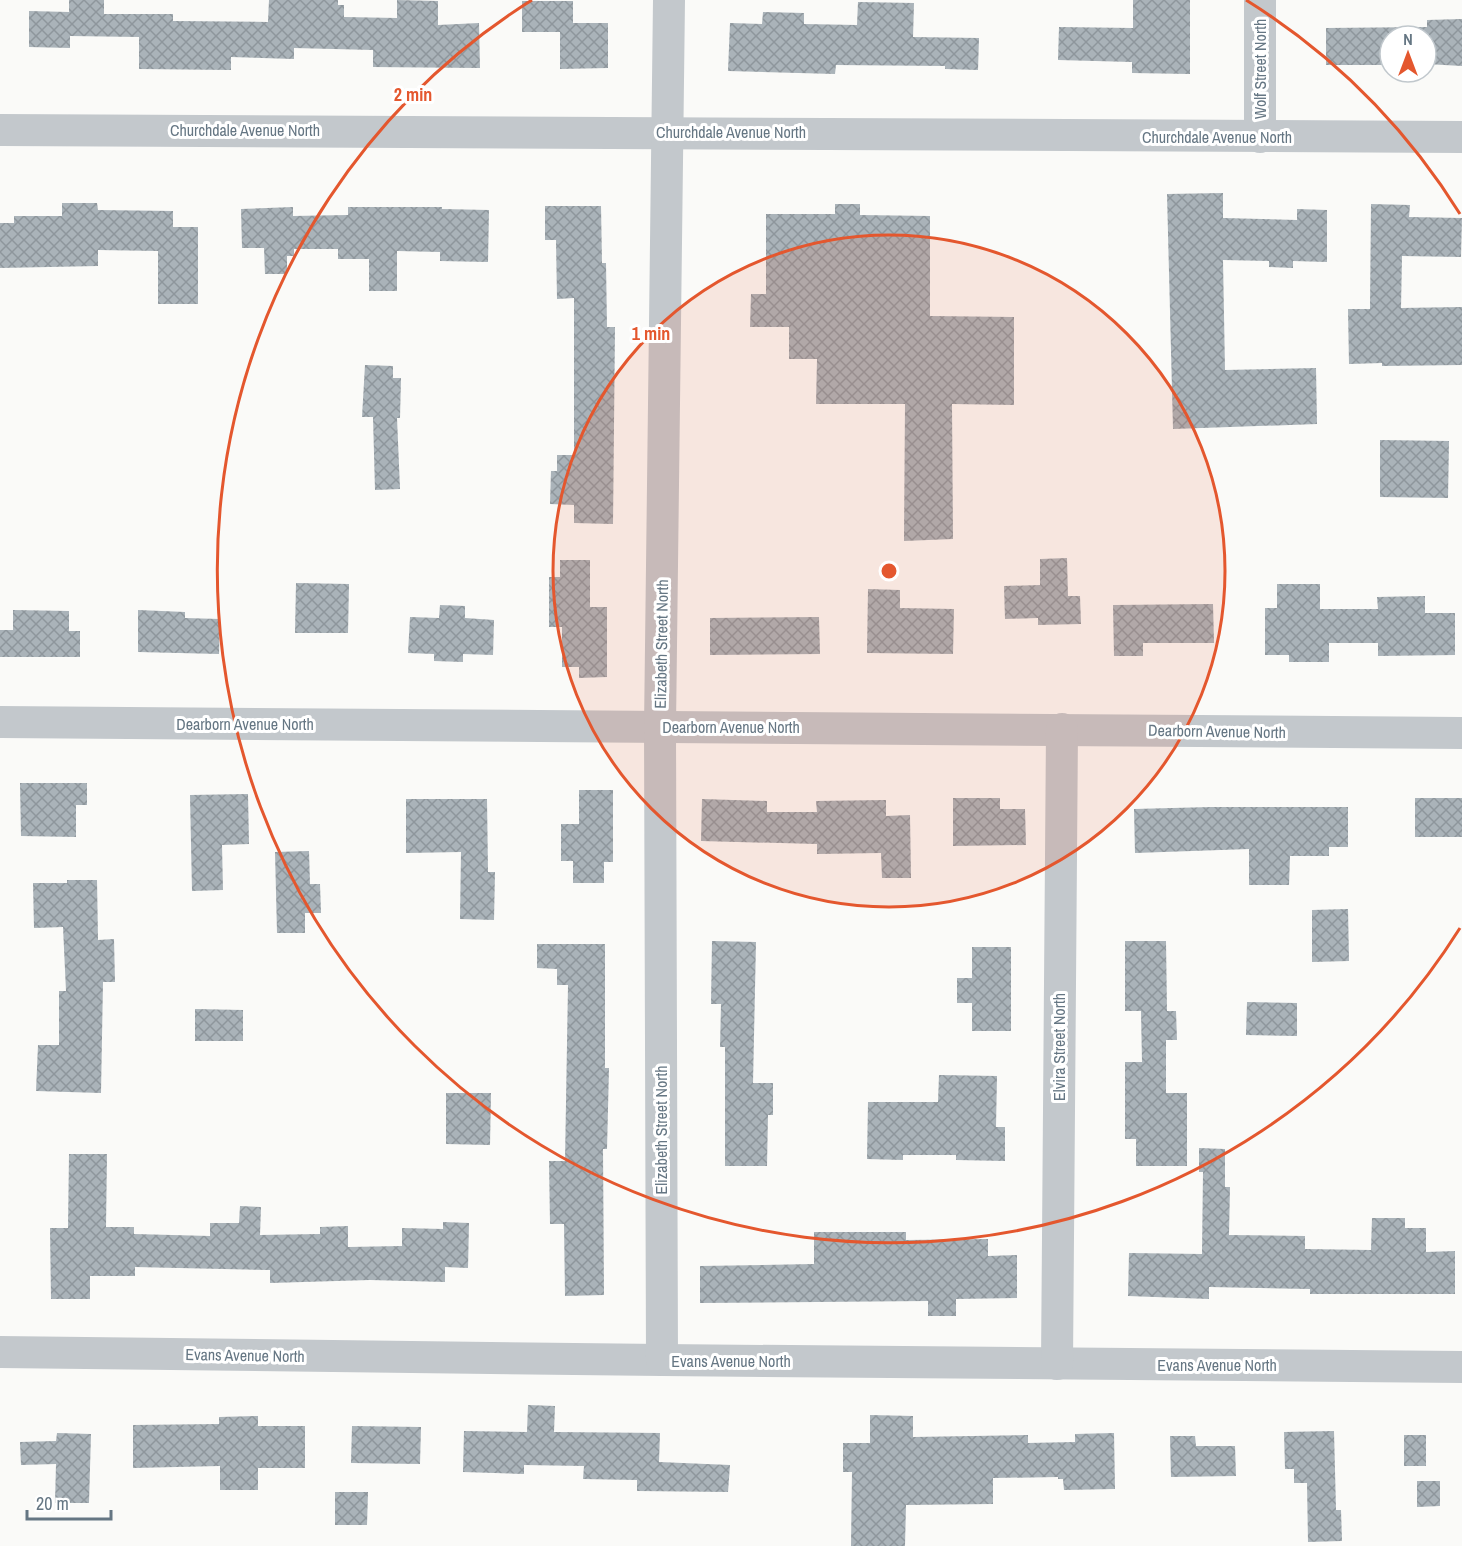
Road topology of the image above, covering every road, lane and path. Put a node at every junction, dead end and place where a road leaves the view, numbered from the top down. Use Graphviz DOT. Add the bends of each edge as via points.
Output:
graph roads {
  1 [pos="669,0"];
  2 [pos="1260,0"];
  3 [pos="0,129"];
  4 [pos="669,132"];
  5 [pos="1260,137"];
  6 [pos="1462,137"];
  7 [pos="0,722"];
  8 [pos="660,727"];
  9 [pos="1062,729"];
  10 [pos="1462,733"];
  11 [pos="0,1352"];
  12 [pos="662,1360"];
  13 [pos="1057,1364"];
  14 [pos="1462,1367"];
  1 -- 4 [label="street, Elizabeth Street North"];
  2 -- 5 [label="street, Wolf Street North"];
  3 -- 4 [label="street, Churchdale Avenue North"];
  4 -- 5 [label="street, Churchdale Avenue North"];
  4 -- 8 [label="street, Elizabeth Street North"];
  5 -- 6 [label="street, Churchdale Avenue North"];
  7 -- 8 [label="street, Dearborn Avenue North"];
  8 -- 9 [label="street, Dearborn Avenue North"];
  8 -- 12 [label="street, Elizabeth Street North"];
  9 -- 10 [label="street, Dearborn Avenue North"];
  9 -- 13 [label="street, Elvira Street North"];
  11 -- 12 [label="street, Evans Avenue North"];
  12 -- 13 [label="street, Evans Avenue North"];
  13 -- 14 [label="street, Evans Avenue North"];
}
